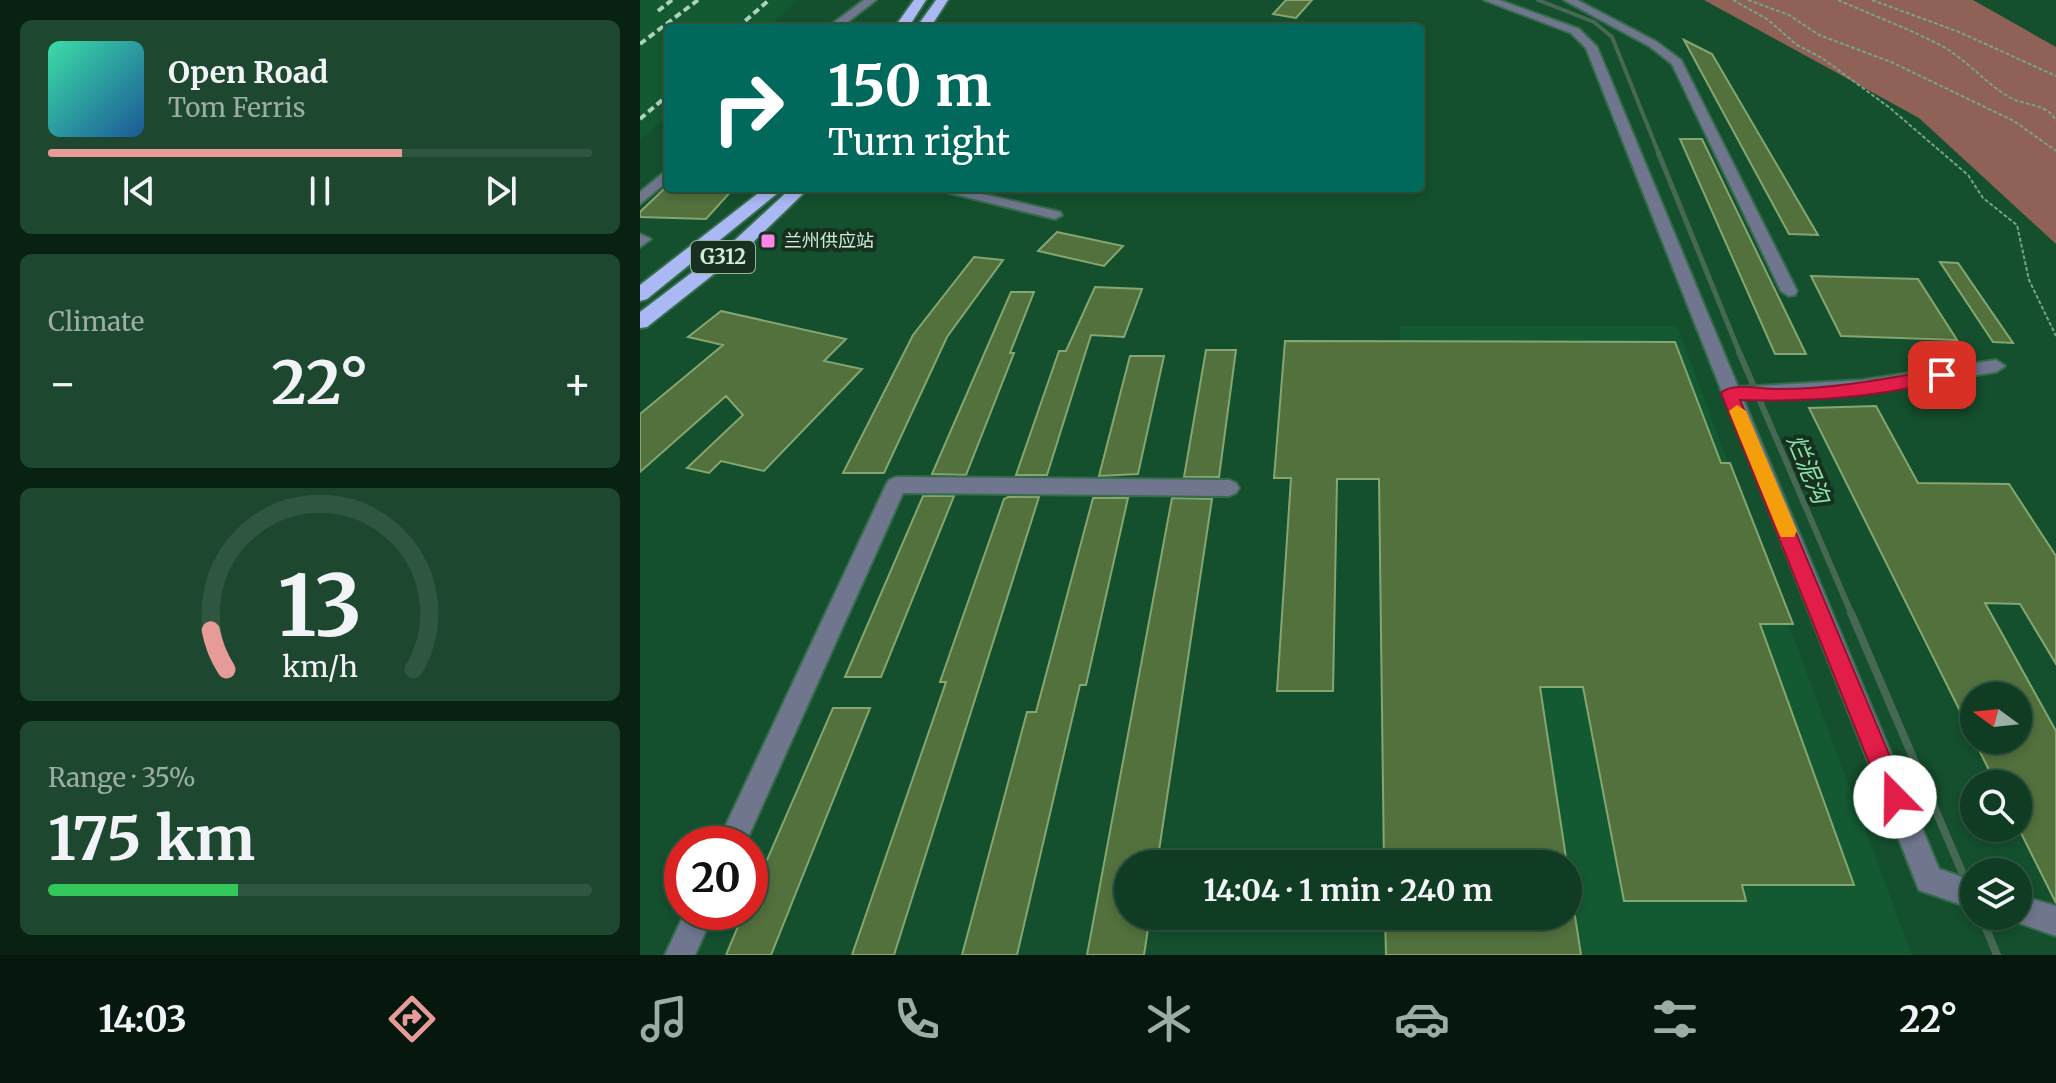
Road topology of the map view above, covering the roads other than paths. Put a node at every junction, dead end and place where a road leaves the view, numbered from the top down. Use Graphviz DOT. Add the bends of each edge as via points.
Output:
graph roads {
  1 [pos="871,0"];
  2 [pos="920,0"];
  3 [pos="942,0"];
  4 [pos="1489,0"];
  5 [pos="1569,0"];
  6 [pos="839,24"];
  7 [pos="904,24"];
  8 [pos="926,24"];
  9 [pos="664,177"];
  10 [pos="771,192"];
  11 [pos="797,192"];
  12 [pos="954,192"];
  13 [pos="640,200"];
  14 [pos="1055,215"];
  15 [pos="1789,291"];
  16 [pos="640,295"];
  17 [pos="640,322"];
  18 [pos="1996,366"];
  19 [pos="1729,393"];
  20 [pos="1229,488"];
  21 [pos="739,826"];
  22 [pos="1960,890"];
  23 [pos="2032,913"];
  24 [pos="2056,921"];
  25 [pos="692,930"];
  26 [pos="680,955"];
  1 -- 6 [label="street"];
  2 -- 7 [label="highway"];
  3 -- 8 [label="highway"];
  4 -- 19 [label="street" via="1575,31 1591,47"];
  5 -- 15 [label="street" via="1677,62"];
  9 -- 13 [label="street"];
  10 -- 16 [label="highway, G312"];
  11 -- 17 [label="highway, G312" via="742,243"];
  12 -- 14 [label="street"];
  18 -- 19 [label="street" via="1862,388"];
  19 -- 22 [label="street" via="1929,880"];
  20 -- 21 [label="street" via="896,485"];
  23 -- 24 [label="street"];
  25 -- 26 [label="street"];
}
